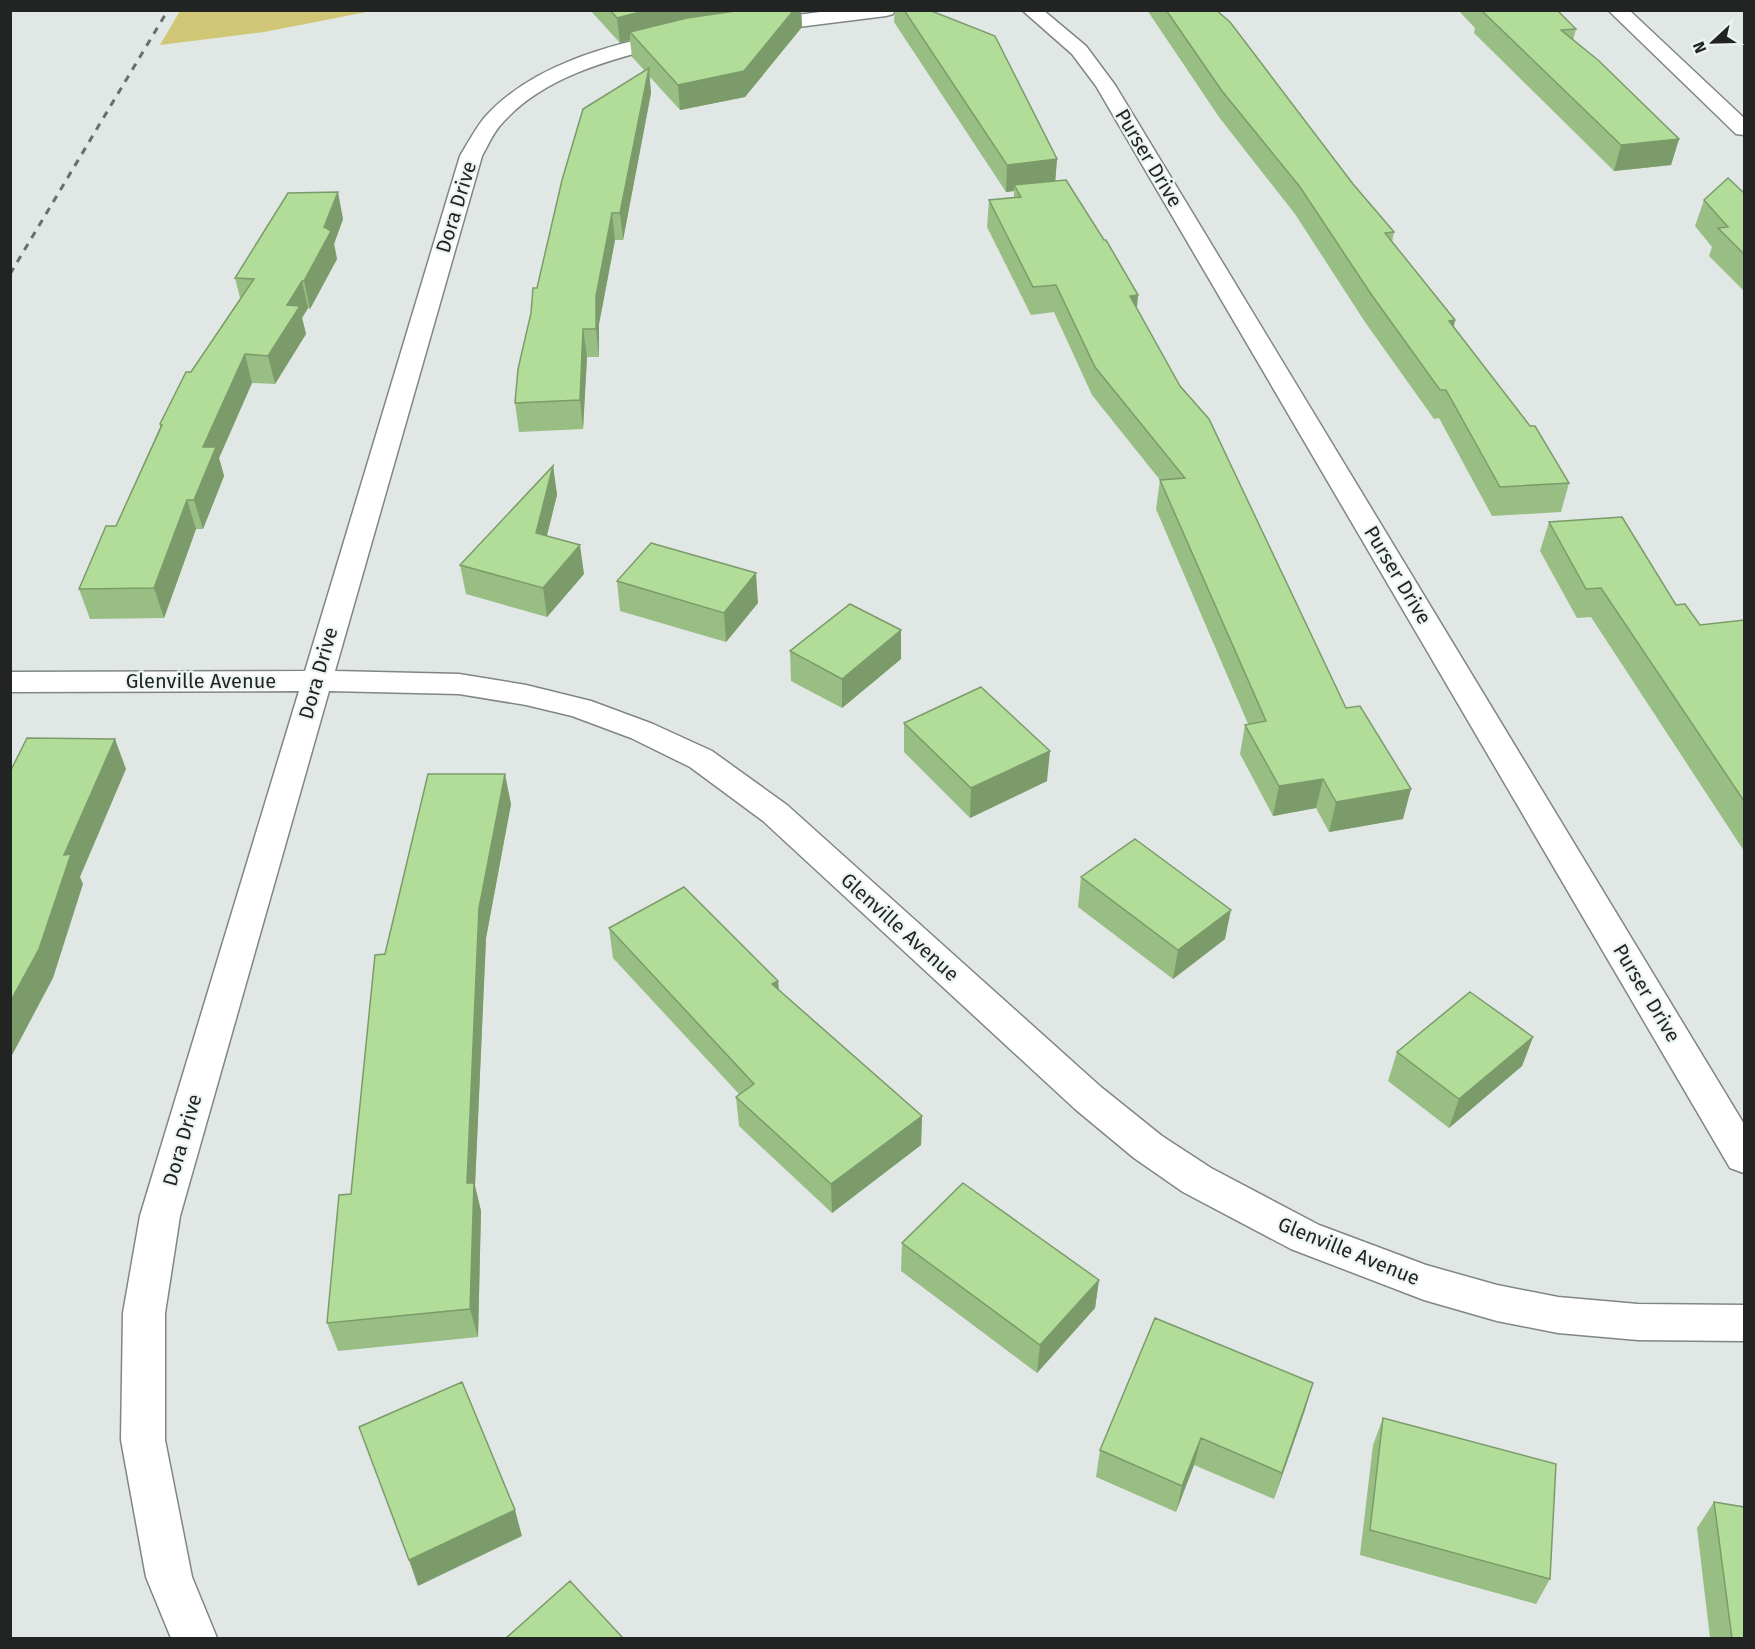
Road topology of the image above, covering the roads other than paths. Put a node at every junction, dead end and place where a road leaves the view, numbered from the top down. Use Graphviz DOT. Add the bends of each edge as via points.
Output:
graph roads {
  1 [pos="886,10"];
  2 [pos="1031,10"];
  3 [pos="1617,10"];
  4 [pos="1744,129"];
  5 [pos="315,681"];
  6 [pos="10,682"];
  7 [pos="1744,1157"];
  8 [pos="1744,1323"];
  9 [pos="194,1638"];
  1 -- 5 [label="street, Dora Drive" via="651,42 557,76 518,98 490,123 471,156"];
  2 -- 7 [label="street, Purser Drive" via="1080,50 1105,84"];
  3 -- 4 [label="street"];
  5 -- 6 [label="street, Glenville Avenue"];
  5 -- 8 [label="street, Glenville Avenue" via="459,684 525,694 580,708 701,759 775,813 1088,1098 1148,1147 1197,1180 1305,1237 1424,1282 1558,1315 1638,1322"];
  5 -- 9 [label="street, Dora Drive" via="160,1216 144,1313 143,1440 169,1576"];
}
